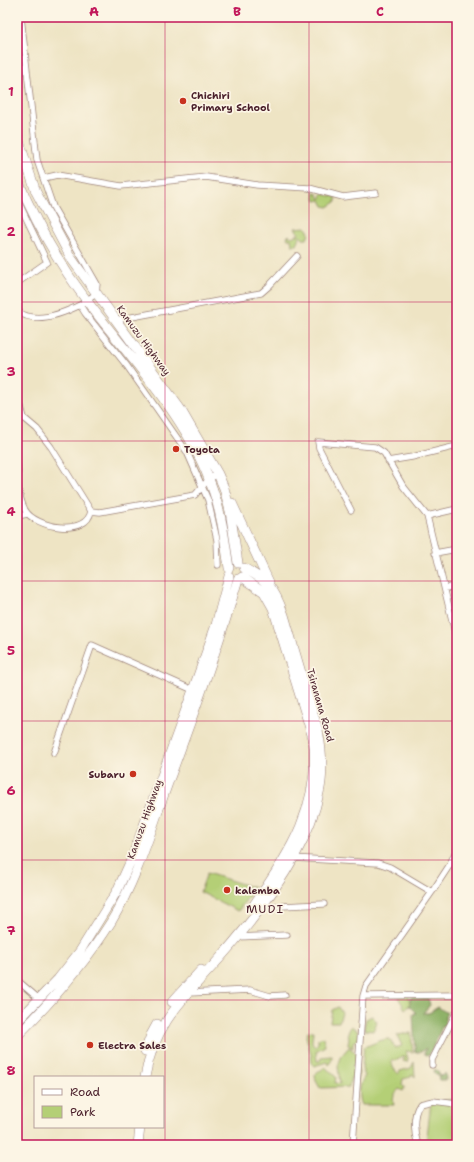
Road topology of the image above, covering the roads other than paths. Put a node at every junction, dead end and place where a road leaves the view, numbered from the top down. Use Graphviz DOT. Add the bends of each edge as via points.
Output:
graph roads {
  1 [pos="21,17"];
  2 [pos="17,135"];
  3 [pos="17,178"];
  4 [pos="44,178"];
  5 [pos="376,193"];
  6 [pos="17,200"];
  7 [pos="297,256"];
  8 [pos="17,283"];
  9 [pos="96,294"];
  10 [pos="84,303"];
  11 [pos="17,311"];
  12 [pos="116,320"];
  13 [pos="17,392"];
  14 [pos="24,418"];
  15 [pos="17,421"];
  16 [pos="457,446"];
  17 [pos="388,461"];
  18 [pos="17,466"];
  19 [pos="218,474"];
  20 [pos="209,479"];
  21 [pos="201,486"];
  22 [pos="224,488"];
  23 [pos="457,509"];
  24 [pos="351,510"];
  25 [pos="91,511"];
  26 [pos="28,514"];
  27 [pos="17,516"];
  28 [pos="427,516"];
  29 [pos="457,549"];
  30 [pos="435,553"];
  31 [pos="218,565"];
  32 [pos="237,572"];
  33 [pos="269,584"];
  34 [pos="457,586"];
  35 [pos="445,588"];
  36 [pos="457,641"];
  37 [pos="193,690"];
  38 [pos="54,753"];
  39 [pos="457,849"];
  40 [pos="290,857"];
  41 [pos="449,866"];
  42 [pos="457,868"];
  43 [pos="432,892"];
  44 [pos="324,904"];
  45 [pos="260,907"];
  46 [pos="287,935"];
  47 [pos="238,937"];
  48 [pos="17,980"];
  49 [pos="189,992"];
  50 [pos="457,994"];
  51 [pos="285,995"];
  52 [pos="363,996"];
  53 [pos="39,999"];
  54 [pos="457,1011"];
  55 [pos="17,1022"];
  56 [pos="17,1036"];
  57 [pos="432,1065"];
  58 [pos="139,1076"];
  59 [pos="145,1076"];
  60 [pos="457,1104"];
  61 [pos="134,1128"];
  62 [pos="140,1128"];
  63 [pos="132,1145"];
  64 [pos="138,1145"];
  65 [pos="353,1145"];
  66 [pos="418,1145"];
  1 -- 4 [label="street" via="37,160"];
  2 -- 9 [label="highway, Kamuzu Highway" via="28,171 47,214 71,258"];
  3 -- 10 [label="highway, Kamuzu Highway" via="50,245"];
  4 -- 5 [label="street" via="58,175 125,186 206,177 258,185 309,188 343,197"];
  4 -- 9 [label="street" via="53,207 97,284"];
  6 -- 8 [label="street" via="47,262"];
  7 -- 12 [label="street" via="261,293"];
  9 -- 10 [label="street"];
  9 -- 12 [label="highway, Kamuzu Highway"];
  10 -- 11 [label="street" via="63,313 35,317 24,316"];
  10 -- 20 [label="highway, Kamuzu Highway" via="174,415"];
  10 -- 21 [label="street" via="85,313 127,366 187,452"];
  12 -- 19 [label="highway, Kamuzu Highway" via="181,410"];
  13 -- 14 [label="street"];
  14 -- 15 [label="street"];
  14 -- 25 [label="street" via="37,429 51,448"];
  16 -- 17 [label="street"];
  17 -- 24 [label="street" via="382,451 375,447 318,442"];
  17 -- 28 [label="street" via="403,486"];
  18 -- 26 [label="street" via="18,486 24,509"];
  19 -- 20 [label="street"];
  19 -- 22 [label="highway, Kamuzu Highway"];
  20 -- 21 [label="street"];
  20 -- 32 [label="highway, Kamuzu Highway"];
  21 -- 25 [label="street" via="195,495 100,512"];
  21 -- 31 [label="street" via="208,500 214,527"];
  22 -- 32 [label="highway, Kamuzu Highway"];
  22 -- 33 [label="highway"];
  23 -- 28 [label="street"];
  25 -- 26 [label="street" via="85,522 80,525 60,527 43,524"];
  26 -- 27 [label="street"];
  28 -- 30 [label="street"];
  29 -- 30 [label="street"];
  30 -- 35 [label="street"];
  32 -- 33 [label="highway, Tsiranana Road"];
  32 -- 37 [label="highway, Kamuzu Highway"];
  32 -- 40 [label="highway, Tsiranana Road" via="264,592 273,608 313,738 316,756 312,796"];
  32 -- 56 [label="highway, Kamuzu Highway" via="200,694 126,895 88,957 65,986"];
  33 -- 40 [label="highway, Tsiranana Road" via="284,615 322,748 320,793 308,829"];
  34 -- 35 [label="street"];
  35 -- 36 [label="street"];
  37 -- 38 [label="street" via="92,645"];
  37 -- 53 [label="highway, Kamuzu Highway" via="132,858 117,891 80,952"];
  39 -- 41 [label="street"];
  40 -- 43 [label="street" via="378,863 390,867"];
  40 -- 45 [label="highway, Tsiranana Road"];
  40 -- 58 [label="highway, Tsiranana Road" via="232,936 165,1012 151,1035"];
  41 -- 42 [label="street"];
  41 -- 43 [label="street"];
  43 -- 52 [label="street" via="371,977"];
  44 -- 45 [label="street"];
  45 -- 47 [label="highway, Tsiranana Road"];
  46 -- 47 [label="street"];
  47 -- 49 [label="highway, Tsiranana Road"];
  48 -- 53 [label="street"];
  49 -- 51 [label="street" via="250,990 270,996"];
  49 -- 59 [label="highway, Tsiranana Road" via="171,1012 159,1031"];
  50 -- 52 [label="street"];
  52 -- 65 [label="street"];
  53 -- 55 [label="highway, Kamuzu Highway"];
  54 -- 57 [label="street" via="432,1060"];
  60 -- 66 [label="street" via="433,1101 420,1104 414,1125"];
  61 -- 63 [label="highway"];
  62 -- 64 [label="highway"];
}
